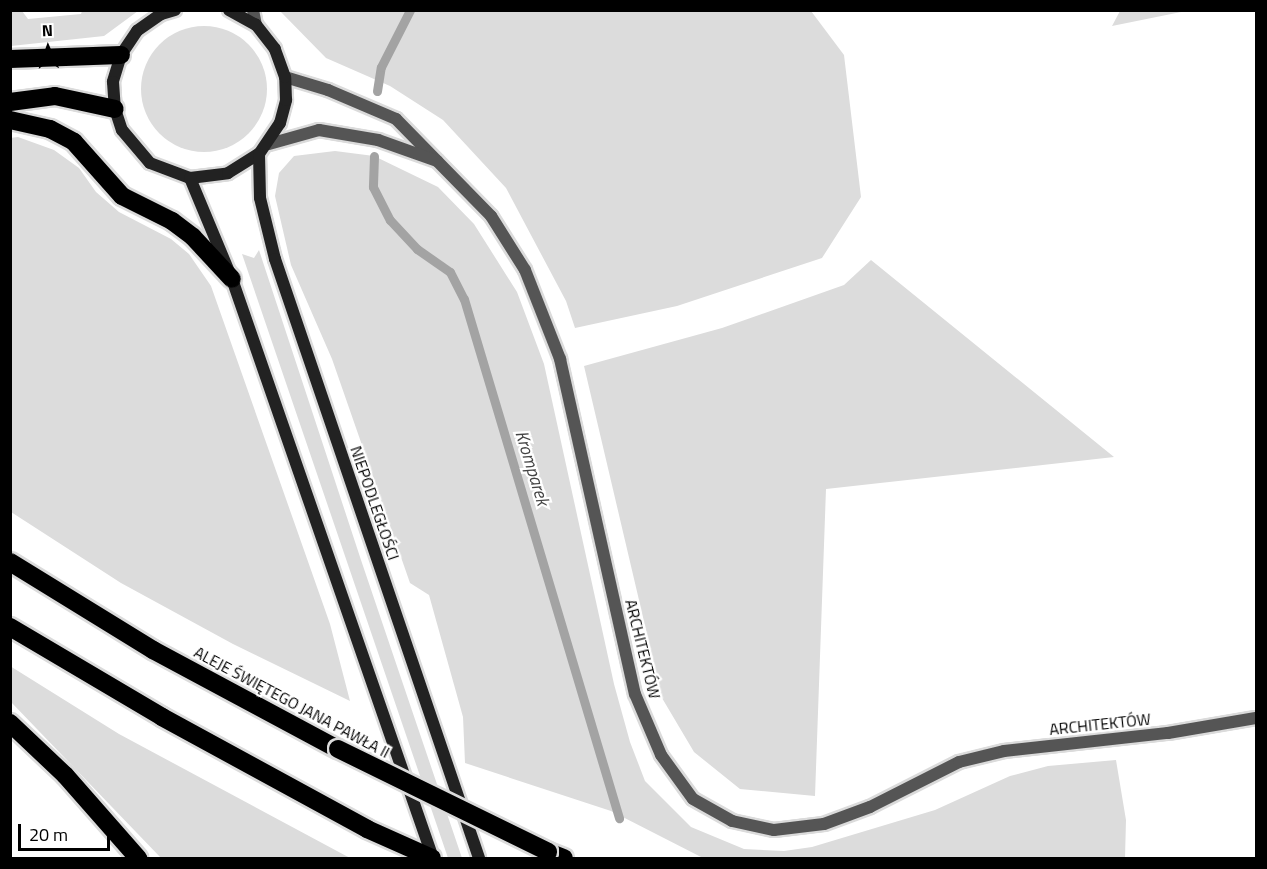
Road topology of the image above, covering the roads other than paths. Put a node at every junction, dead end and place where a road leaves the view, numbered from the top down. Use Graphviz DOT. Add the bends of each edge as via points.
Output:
graph roads {
  1 [pos="175,10"];
  2 [pos="229,10"];
  3 [pos="253,10"];
  4 [pos="256,26"];
  5 [pos="121,55"];
  6 [pos="10,59"];
  7 [pos="285,77"];
  8 [pos="10,102"];
  9 [pos="115,110"];
  10 [pos="10,120"];
  11 [pos="269,144"];
  12 [pos="260,154"];
  13 [pos="441,162"];
  14 [pos="190,178"];
  15 [pos="232,279"];
  16 [pos="10,562"];
  17 [pos="10,627"];
  18 [pos="1257,718"];
  19 [pos="10,723"];
  20 [pos="556,855"];
  21 [pos="138,858"];
  22 [pos="432,858"];
  23 [pos="479,858"];
  1 -- 5 [label="main road" via="161,14 137,31"];
  2 -- 4 [label="main road"];
  3 -- 4 [label="street"];
  4 -- 7 [label="main road" via="275,49"];
  5 -- 6 [label="highway"];
  5 -- 9 [label="main road" via="113,82"];
  7 -- 11 [label="main road" via="286,100"];
  7 -- 13 [label="street, ARCHITEKTÓW" via="328,90 396,119"];
  8 -- 9 [label="highway" via="55,96"];
  9 -- 14 [label="main road" via="122,130 142,155 169,173"];
  10 -- 15 [label="highway" via="50,129 74,142 122,196 179,226"];
  11 -- 12 [label="main road"];
  11 -- 13 [label="street, ARCHITEKTÓW" via="319,130 378,140"];
  12 -- 14 [label="main road" via="228,174"];
  12 -- 23 [label="main road, NIEPODLEGŁOŚCI" via="260,198 275,259"];
  13 -- 18 [label="street, ARCHITEKTÓW" via="490,216 529,281 560,359 635,694 661,755 693,799 732,821 774,830 824,824 870,807 959,762 1004,751 1167,733"];
  14 -- 15 [label="main road"];
  15 -- 22 [label="main road"];
  16 -- 20 [label="highway, ALEJE ŚWIĘTEGO JANA PAWŁA II, bridge" via="153,650 338,749"];
  17 -- 22 [label="highway" via="162,717 367,829"];
  19 -- 21 [label="highway" via="65,775"];
}
